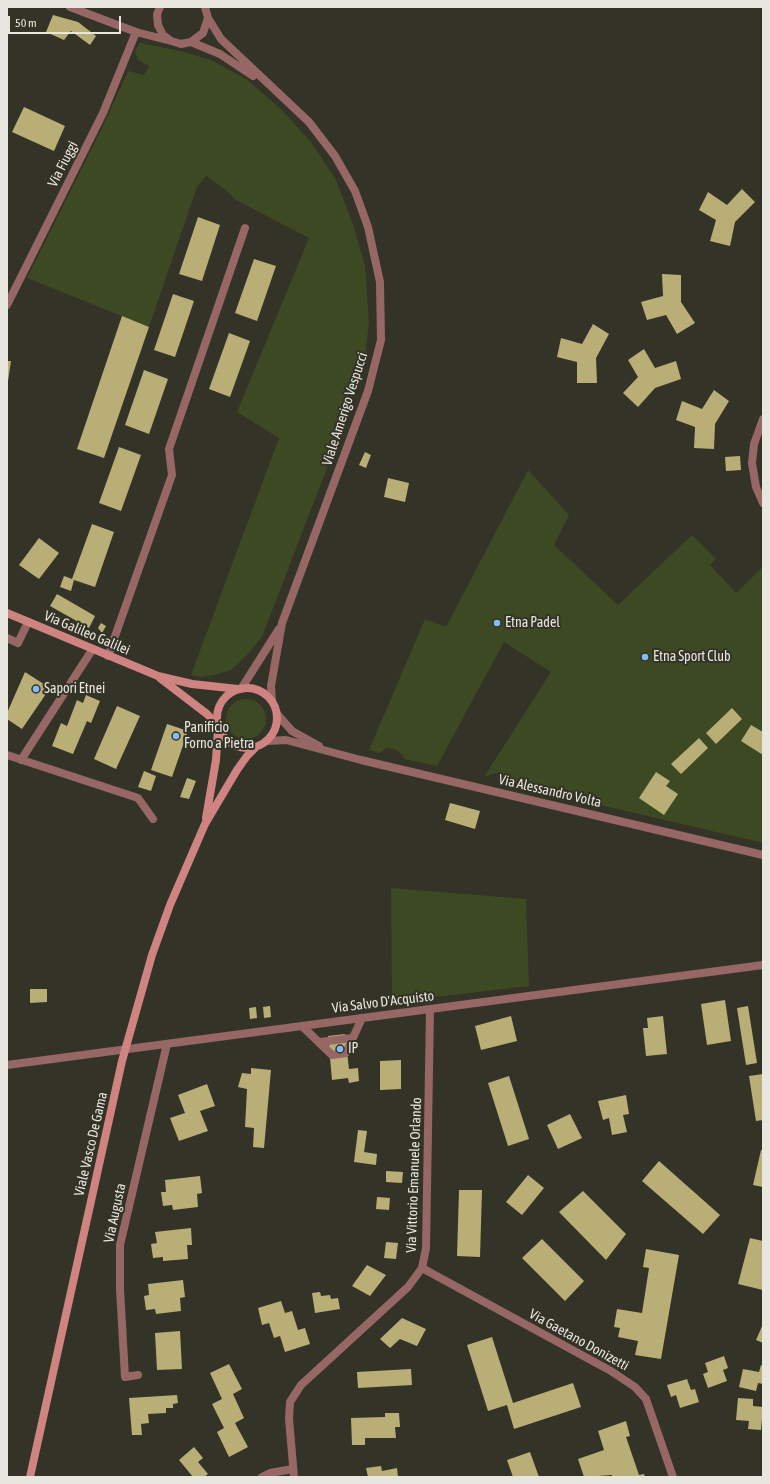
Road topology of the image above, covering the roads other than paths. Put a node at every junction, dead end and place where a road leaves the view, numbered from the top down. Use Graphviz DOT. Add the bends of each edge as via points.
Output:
graph roads {
  1 [pos="70,7"];
  2 [pos="160,7"];
  3 [pos="205,7"];
  4 [pos="208,18"];
  5 [pos="136,32"];
  6 [pos="171,41"];
  7 [pos="191,42"];
  8 [pos="269,86"];
  9 [pos="245,228"];
  10 [pos="7,305"];
  11 [pos="763,419"];
  12 [pos="763,503"];
  13 [pos="7,613"];
  14 [pos="28,622"];
  15 [pos="282,623"];
  16 [pos="7,638"];
  17 [pos="92,650"];
  18 [pos="108,656"];
  19 [pos="158,676"];
  20 [pos="239,689"];
  21 [pos="272,701"];
  22 [pos="277,714"];
  23 [pos="218,726"];
  24 [pos="267,741"];
  25 [pos="256,747"];
  26 [pos="331,752"];
  27 [pos="7,755"];
  28 [pos="21,760"];
  29 [pos="152,819"];
  30 [pos="205,824"];
  31 [pos="763,855"];
  32 [pos="763,965"];
  33 [pos="430,1010"];
  34 [pos="362,1018"];
  35 [pos="302,1026"];
  36 [pos="352,1038"];
  37 [pos="320,1042"];
  38 [pos="167,1044"];
  39 [pos="7,1065"];
  40 [pos="422,1268"];
  41 [pos="138,1375"];
  42 [pos="293,1473"];
  43 [pos="30,1477"];
  44 [pos="262,1477"];
  45 [pos="673,1477"];
  1 -- 5 [label="street"];
  2 -- 6 [label="street" via="157,14 158,25"];
  3 -- 4 [label="street"];
  4 -- 7 [label="street" via="203,33"];
  4 -- 8 [label="street" via="221,39"];
  5 -- 6 [label="street"];
  5 -- 10 [label="street, Via Fiuggi" via="103,113"];
  6 -- 7 [label="street" via="181,44"];
  7 -- 8 [label="street" via="220,54"];
  8 -- 15 [label="street, Viale Amerigo Vespucci" via="309,122 335,156 355,191 368,226 380,282 381,340 368,391"];
  9 -- 18 [label="street" via="169,449 172,475"];
  11 -- 12 [label="street" via="754,444 752,463 756,487"];
  13 -- 14 [label="main road, Via Galileo Galilei"];
  14 -- 16 [label="street" via="18,643"];
  14 -- 17 [label="main road, Via Galileo Galilei"];
  15 -- 20 [label="street"];
  15 -- 21 [label="street" via="271,686"];
  17 -- 18 [label="main road, Via Galileo Galilei"];
  17 -- 28 [label="street"];
  18 -- 19 [label="main road, Via Galileo Galilei"];
  19 -- 20 [label="main road" via="192,684"];
  19 -- 23 [label="main road" via="207,714"];
  20 -- 21 [label="main road" via="261,691"];
  20 -- 23 [label="main road" via="220,704 217,712"];
  21 -- 22 [label="main road"];
  22 -- 24 [label="main road" via="276,729"];
  22 -- 26 [label="street" via="292,731"];
  23 -- 25 [label="main road" via="226,741 233,746"];
  23 -- 30 [label="main road" via="216,760"];
  24 -- 25 [label="main road"];
  24 -- 26 [label="street" via="286,740"];
  25 -- 30 [label="main road" via="237,770"];
  26 -- 31 [label="street, Via Alessandro Volta"];
  27 -- 28 [label="street"];
  28 -- 29 [label="street" via="138,798"];
  30 -- 43 [label="main road, Viale Vasco De Gama" via="170,905 130,1029"];
  32 -- 33 [label="street, Via Salvo D'Acquisto"];
  33 -- 34 [label="street, Via Salvo D'Acquisto"];
  33 -- 40 [label="street, Via Vittorio Emanuele Orlando" via="426,1248"];
  34 -- 35 [label="street, Via Salvo D'Acquisto"];
  34 -- 36 [label="street"];
  35 -- 37 [label="street"];
  35 -- 38 [label="street, Via Salvo D'Acquisto"];
  36 -- 37 [label="street"];
  36 -- 37 [label="street" via="346,1053 332,1055"];
  38 -- 39 [label="street, Via Salvo D'Acquisto"];
  38 -- 41 [label="street, Via Augusta" via="120,1245 125,1377"];
  40 -- 42 [label="street, Via Vittorio Emanuele Orlando" via="408,1287 301,1385 290,1402"];
  40 -- 45 [label="street, Via Gaetano Donizetti" via="611,1371 635,1387 646,1399"];
  42 -- 44 [label="street" via="270,1473"];
}
